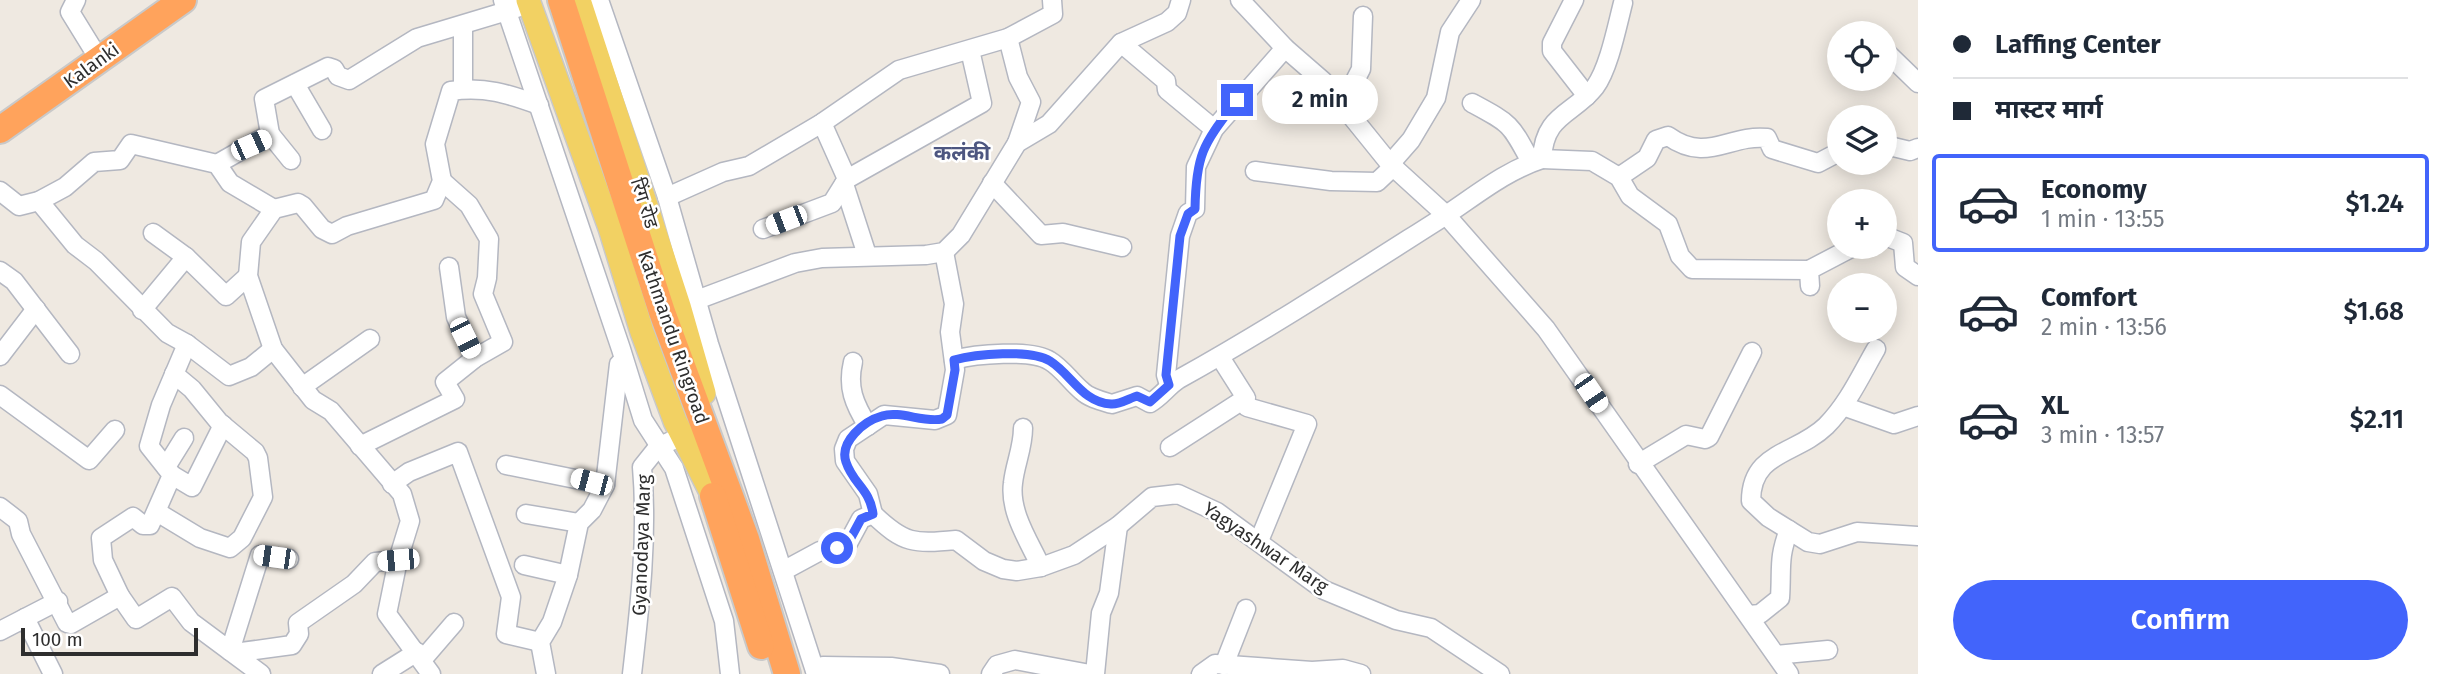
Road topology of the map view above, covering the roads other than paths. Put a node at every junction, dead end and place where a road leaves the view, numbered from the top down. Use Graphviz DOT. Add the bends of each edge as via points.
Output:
graph roads {
  1 [pos="183,0"];
  2 [pos="580,0"];
  3 [pos="1052,0"];
  4 [pos="1181,0"];
  5 [pos="1240,0"];
  6 [pos="1471,0"];
  7 [pos="1574,0"];
  8 [pos="535,1"];
  9 [pos="1623,3"];
  10 [pos="68,4"];
  11 [pos="505,6"];
  12 [pos="1363,16"];
  13 [pos="463,26"];
  14 [pos="1008,38"];
  15 [pos="1121,43"];
  16 [pos="1285,48"];
  17 [pos="970,50"];
  18 [pos="99,59"];
  19 [pos="1897,63"];
  20 [pos="1918,83"];
  21 [pos="295,84"];
  22 [pos="463,89"];
  23 [pos="1587,96"];
  24 [pos="1472,103"];
  25 [pos="1343,104"];
  26 [pos="539,105"];
  27 [pos="822,123"];
  28 [pos="1214,129"];
  29 [pos="0,130"];
  30 [pos="321,130"];
  31 [pos="270,134"];
  32 [pos="1017,143"];
  33 [pos="1897,148"];
  34 [pos="1918,148"];
  35 [pos="1827,158"];
  36 [pos="291,160"];
  37 [pos="1536,160"];
  38 [pos="217,164"];
  39 [pos="1392,165"];
  40 [pos="1255,171"];
  41 [pos="1619,177"];
  42 [pos="442,181"];
  43 [pos="846,181"];
  44 [pos="992,183"];
  45 [pos="0,191"];
  46 [pos="667,197"];
  47 [pos="39,201"];
  48 [pos="274,209"];
  49 [pos="1446,215"];
  50 [pos="763,229"];
  51 [pos="153,233"];
  52 [pos="1897,241"];
  53 [pos="1122,247"];
  54 [pos="944,252"];
  55 [pos="867,255"];
  56 [pos="186,257"];
  57 [pos="1836,259"];
  58 [pos="449,267"];
  59 [pos="0,271"];
  60 [pos="248,275"];
  61 [pos="1918,275"];
  62 [pos="688,303"];
  63 [pos="37,309"];
  64 [pos="142,310"];
  65 [pos="642,332"];
  66 [pos="370,339"];
  67 [pos="187,344"];
  68 [pos="273,349"];
  69 [pos="621,349"];
  70 [pos="1876,349"];
  71 [pos="1752,352"];
  72 [pos="71,355"];
  73 [pos="0,356"];
  74 [pos="1220,357"];
  75 [pos="475,358"];
  76 [pos="954,360"];
  77 [pos="853,362"];
  78 [pos="174,374"];
  79 [pos="1169,385"];
  80 [pos="302,387"];
  81 [pos="0,395"];
  82 [pos="1244,402"];
  83 [pos="1843,406"];
  84 [pos="1918,416"];
  85 [pos="223,425"];
  86 [pos="868,426"];
  87 [pos="1023,428"];
  88 [pos="115,430"];
  89 [pos="682,436"];
  90 [pos="184,438"];
  91 [pos="360,446"];
  92 [pos="658,447"];
  93 [pos="1170,447"];
  94 [pos="1638,464"];
  95 [pos="506,465"];
  96 [pos="169,471"];
  97 [pos="392,484"];
  98 [pos="605,485"];
  99 [pos="720,491"];
  100 [pos="0,506"];
  101 [pos="157,512"];
  102 [pos="526,513"];
  103 [pos="873,514"];
  104 [pos="579,523"];
  105 [pos="1118,526"];
  106 [pos="1789,530"];
  107 [pos="1918,536"];
  108 [pos="1259,541"];
  109 [pos="230,548"];
  110 [pos="260,555"];
  111 [pos="289,559"];
  112 [pos="398,560"];
  113 [pos="524,565"];
  114 [pos="1041,567"];
  115 [pos="783,571"];
  116 [pos="568,575"];
  117 [pos="120,596"];
  118 [pos="58,601"];
  119 [pos="1246,609"];
  120 [pos="1749,615"];
  121 [pos="26,618"];
  122 [pos="454,622"];
  123 [pos="0,631"];
  124 [pos="540,642"];
  125 [pos="1828,650"];
  126 [pos="232,652"];
  127 [pos="1776,655"];
  128 [pos="423,662"];
  129 [pos="1211,671"];
  130 [pos="816,672"];
  131 [pos="52,674"];
  132 [pos="261,674"];
  133 [pos="382,674"];
  134 [pos="546,674"];
  135 [pos="632,674"];
  136 [pos="730,674"];
  137 [pos="770,674"];
  138 [pos="787,674"];
  139 [pos="940,674"];
  140 [pos="991,674"];
  141 [pos="1092,674"];
  142 [pos="1360,674"];
  143 [pos="1500,674"];
  144 [pos="1789,674"];
  1 -- 18 [label="highway, Kalanki"];
  2 -- 46 [label="street"];
  2 -- 62 [label="main road, रिंग रोड"];
  2 -- 99 [label="highway, Kathmandu Ringroad" via="663,312"];
  3 -- 14 [label="street" via="1053,14"];
  4 -- 15 [label="street" via="1167,22"];
  5 -- 16 [label="street"];
  6 -- 39 [label="street" via="1450,32 1436,98"];
  7 -- 23 [label="street" via="1552,51"];
  8 -- 11 [label="street"];
  8 -- 65 [label="main road"];
  8 -- 99 [label="highway, Kathmandu Ringroad"];
  9 -- 23 [label="street" via="1602,72"];
  10 -- 18 [label="street"];
  11 -- 13 [label="street"];
  11 -- 26 [label="street"];
  12 -- 25 [label="street" via="1361,69"];
  13 -- 21 [label="street" via="417,38 349,80 328,67"];
  13 -- 22 [label="street"];
  14 -- 17 [label="street"];
  14 -- 32 [label="street" via="1018,77 1031,102"];
  15 -- 28 [label="street"];
  15 -- 32 [label="street" via="1049,124"];
  16 -- 25 [label="street"];
  16 -- 28 [label="street"];
  17 -- 27 [label="street" via="899,70"];
  17 -- 43 [label="street" via="982,103"];
  18 -- 29 [label="highway, Kalanki"];
  19 -- 20 [label="street"];
  21 -- 30 [label="street"];
  21 -- 31 [label="street" via="264,99"];
  22 -- 26 [label="street" via="499,90"];
  22 -- 42 [label="street" via="451,91 435,144"];
  23 -- 37 [label="street" via="1556,119"];
  24 -- 37 [label="street" via="1504,119"];
  25 -- 39 [label="street"];
  26 -- 69 [label="street"];
  27 -- 43 [label="street"];
  27 -- 46 [label="street" via="749,166 723,172"];
  28 -- 79 [label="street" via="1196,167 1195,209 1188,214 1180,236 1166,375"];
  31 -- 36 [label="street"];
  31 -- 38 [label="street"];
  32 -- 44 [label="street"];
  33 -- 34 [label="street"];
  35 -- 41 [label="street" via="1818,163 1772,149 1767,138 1708,150 1668,136 1656,140 1647,158"];
  37 -- 41 [label="street" via="1592,161"];
  37 -- 49 [label="street" via="1509,171"];
  38 -- 47 [label="street" via="131,144 120,160 94,162 65,187"];
  38 -- 48 [label="street" via="230,183"];
  39 -- 40 [label="street" via="1377,182"];
  39 -- 49 [label="street"];
  41 -- 57 [label="street" via="1630,196 1668,224 1680,256 1692,269 1810,278"];
  42 -- 48 [label="street" via="434,200 332,234 322,229 303,205"];
  42 -- 75 [label="street" via="469,205 489,239 483,294 503,342"];
  43 -- 50 [label="street" via="832,203"];
  43 -- 55 [label="street"];
  44 -- 53 [label="street" via="1041,234 1063,233"];
  44 -- 54 [label="street" via="961,235"];
  45 -- 47 [label="street" via="19,206"];
  46 -- 62 [label="street"];
  47 -- 64 [label="street" via="75,245"];
  48 -- 60 [label="street" via="251,243"];
  49 -- 74 [label="street"];
  49 -- 94 [label="street" via="1546,329"];
  51 -- 56 [label="street"];
  52 -- 61 [label="street" via="1903,243 1905,267"];
  54 -- 55 [label="street"];
  54 -- 76 [label="street" via="954,304 950,332"];
  55 -- 62 [label="street" via="795,263"];
  56 -- 60 [label="street" via="226,296"];
  56 -- 64 [label="street"];
  58 -- 75 [label="street" via="456,317"];
  59 -- 63 [label="street"];
  60 -- 68 [label="street"];
  62 -- 99 [label="main road, रिंग रोड"];
  62 -- 115 [label="street"];
  63 -- 72 [label="street"];
  63 -- 73 [label="street"];
  64 -- 67 [label="street"];
  65 -- 69 [label="street"];
  65 -- 89 [label="main road"];
  66 -- 80 [label="street"];
  67 -- 68 [label="street" via="229,376 251,367"];
  67 -- 78 [label="street"];
  68 -- 80 [label="street"];
  69 -- 92 [label="street" via="643,421"];
  69 -- 98 [label="street"];
  70 -- 83 [label="street"];
  71 -- 94 [label="street" via="1709,437 1686,435"];
  74 -- 79 [label="street"];
  74 -- 82 [label="street" via="1246,398"];
  75 -- 91 [label="street" via="445,382 455,399"];
  76 -- 79 [label="street" via="977,354 1031,354 1050,361 1083,393 1112,404 1137,396 1150,402"];
  76 -- 86 [label="street" via="947,415 942,419 884,415"];
  77 -- 86 [label="street" via="851,391"];
  78 -- 85 [label="street"];
  78 -- 96 [label="street" via="149,446"];
  80 -- 91 [label="street" via="331,411"];
  81 -- 88 [label="street" via="89,460"];
  82 -- 93 [label="street"];
  82 -- 108 [label="street" via="1247,407 1307,424"];
  83 -- 84 [label="street" via="1894,424"];
  83 -- 106 [label="street" via="1814,436 1761,467 1751,483 1755,507"];
  85 -- 96 [label="street" via="192,486"];
  85 -- 109 [label="street" via="255,452 263,498 242,538"];
  86 -- 103 [label="street" via="848,439 844,449 850,470 871,500"];
  87 -- 114 [label="street" via="1014,502"];
  89 -- 92 [label="street, Gyanodaya Marg"];
  89 -- 99 [label="main road"];
  90 -- 96 [label="street"];
  91 -- 97 [label="street"];
  92 -- 135 [label="street, Gyanodaya Marg" via="642,467 642,592"];
  92 -- 136 [label="street" via="674,468 724,621"];
  94 -- 120 [label="street"];
  95 -- 98 [label="street"];
  96 -- 101 [label="street"];
  97 -- 112 [label="street" via="402,494 410,521"];
  97 -- 124 [label="street" via="458,452 510,597 506,634"];
  98 -- 104 [label="street" via="586,519"];
  99 -- 137 [label="highway, Kathmandu Ringroad"];
  99 -- 138 [label="highway, Kathmandu Ringroad"];
  100 -- 118 [label="street" via="18,521"];
  101 -- 109 [label="street" via="200,538"];
  101 -- 117 [label="street" via="150,525 133,517 101,538 103,560"];
  102 -- 104 [label="street"];
  103 -- 114 [label="street, Yagyashwar Marg" via="905,541 956,540 1003,569"];
  103 -- 115 [label="street" via="861,519 847,545 820,551"];
  104 -- 116 [label="street"];
  105 -- 108 [label="street, Yagyashwar Marg" via="1152,497 1178,494 1199,502"];
  105 -- 114 [label="street, Yagyashwar Marg" via="1074,555"];
  105 -- 141 [label="street"];
  106 -- 107 [label="street" via="1820,544 1857,532"];
  106 -- 120 [label="street" via="1779,555 1780,598 1760,614"];
  108 -- 143 [label="street, Yagyashwar Marg" via="1324,590 1396,620 1431,628"];
  109 -- 110 [label="street"];
  110 -- 111 [label="street"];
  110 -- 126 [label="street"];
  112 -- 126 [label="street" via="375,562 354,584 299,624 292,645"];
  112 -- 128 [label="street" via="387,614"];
  113 -- 116 [label="street"];
  115 -- 130 [label="street"];
  116 -- 124 [label="street"];
  117 -- 118 [label="street" via="71,624"];
  117 -- 126 [label="street" via="136,619 172,597 191,622"];
  118 -- 121 [label="street"];
  119 -- 129 [label="street"];
  120 -- 127 [label="street"];
  121 -- 123 [label="street"];
  121 -- 131 [label="street"];
  122 -- 128 [label="street"];
  124 -- 134 [label="street"];
  125 -- 127 [label="street"];
  126 -- 132 [label="street"];
  127 -- 144 [label="street"];
  128 -- 133 [label="street"];
  129 -- 142 [label="street" via="1343,669"];
  130 -- 139 [label="street" via="822,666 891,667"];
  140 -- 141 [label="street" via="1004,661 1015,660"];
}
